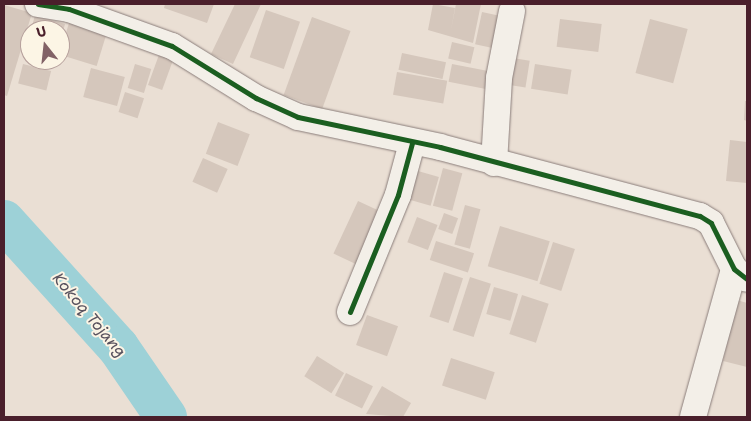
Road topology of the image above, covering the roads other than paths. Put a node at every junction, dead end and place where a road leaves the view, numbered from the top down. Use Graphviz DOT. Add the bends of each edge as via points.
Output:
graph roads {
  1 [pos="38,4"];
  2 [pos="512,11"];
  3 [pos="412,143"];
  4 [pos="494,163"];
  5 [pos="740,274"];
  6 [pos="350,312"];
  7 [pos="693,417"];
  1 -- 3 [label="street" via="69,9 172,46 278,110"];
  2 -- 4 [label="street" via="499,78"];
  3 -- 4 [label="street"];
  3 -- 6 [label="street" via="398,195"];
  4 -- 5 [label="street" via="700,216 711,223"];
  5 -- 7 [label="street"];
}
